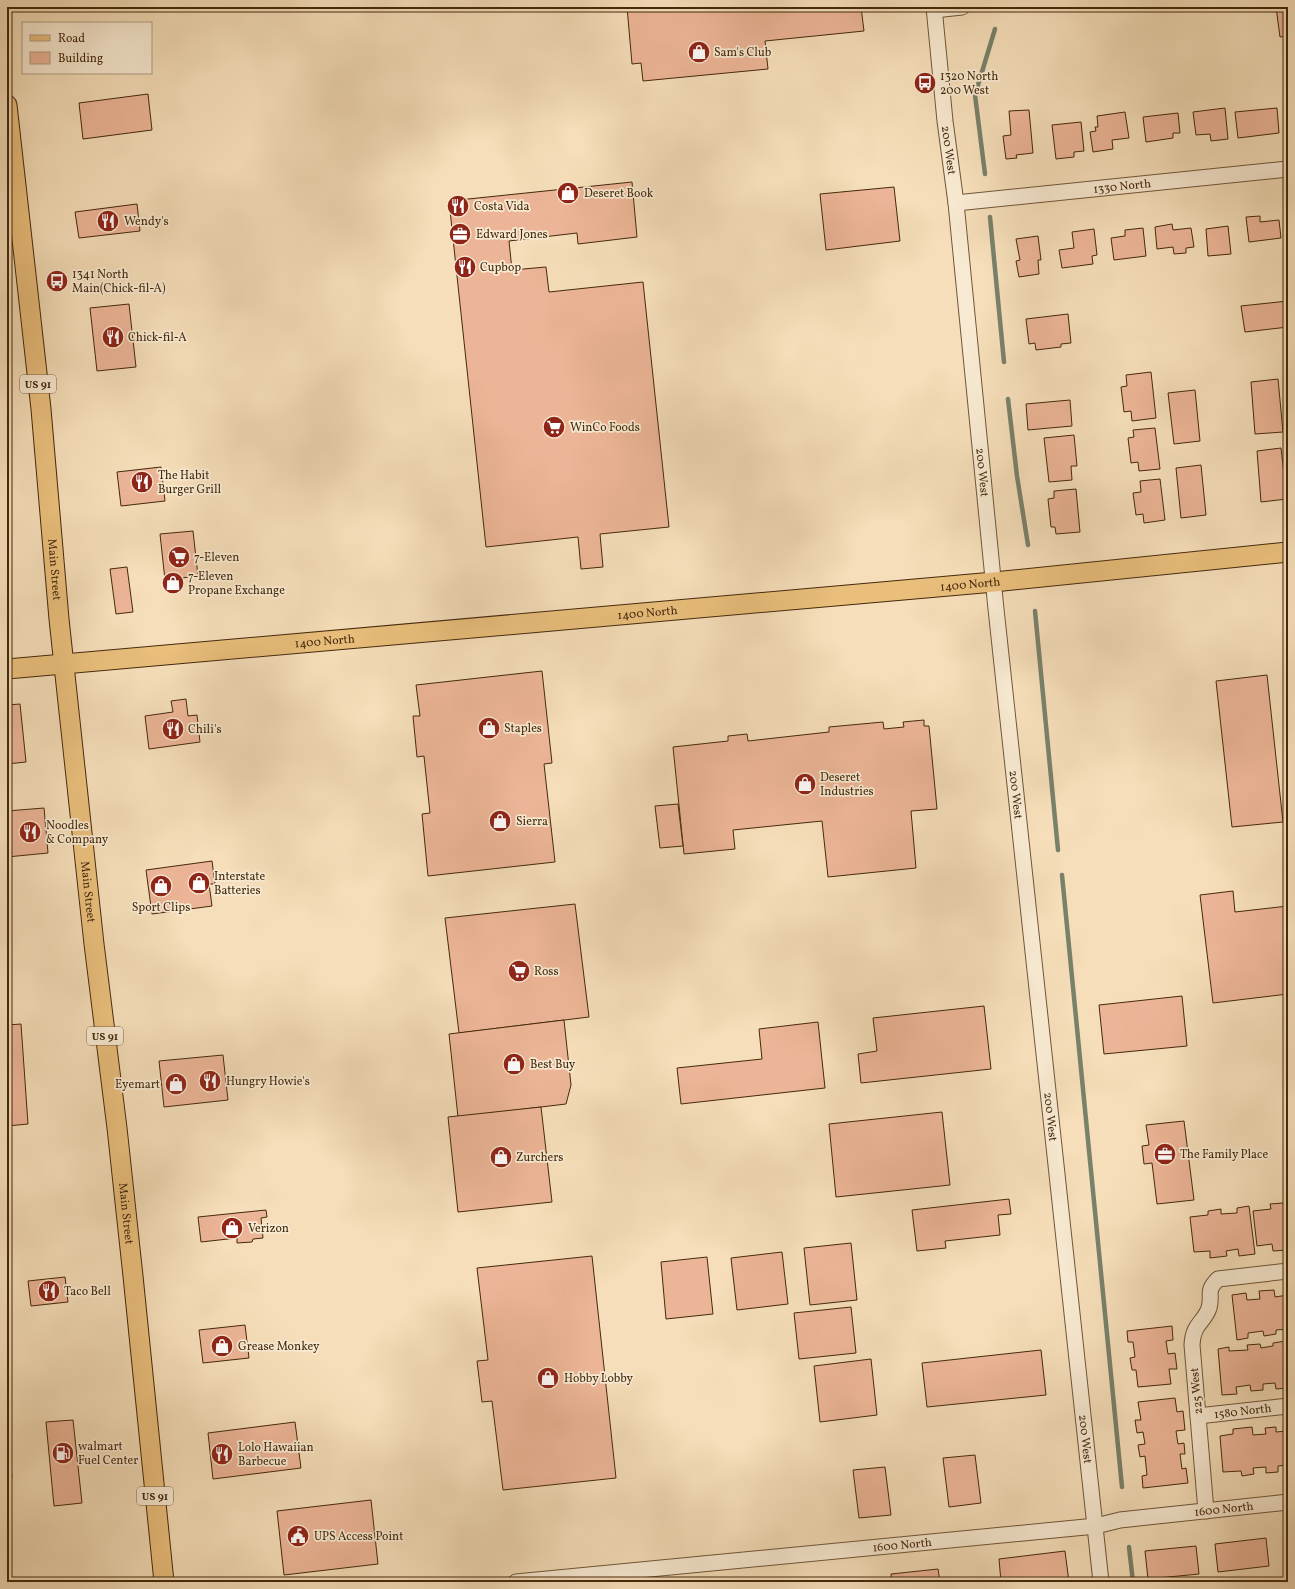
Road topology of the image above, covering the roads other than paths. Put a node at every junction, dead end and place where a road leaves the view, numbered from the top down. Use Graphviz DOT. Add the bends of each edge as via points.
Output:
graph roads {
  1 [pos="962,7"];
  2 [pos="934,8"];
  3 [pos="7,105"];
  4 [pos="1288,169"];
  5 [pos="956,203"];
  6 [pos="1288,552"];
  7 [pos="994,582"];
  8 [pos="64,663"];
  9 [pos="7,669"];
  10 [pos="1288,1271"];
  11 [pos="1288,1406"];
  12 [pos="1198,1416"];
  13 [pos="1288,1502"];
  14 [pos="1206,1511"];
  15 [pos="1096,1526"];
  16 [pos="164,1582"];
  17 [pos="516,1582"];
  18 [pos="1101,1582"];
  1 -- 2 [label="street"];
  2 -- 5 [label="street, 200 West"];
  3 -- 8 [label="main road, Main Street / US 91" via="41,409"];
  4 -- 5 [label="street, 1330 North"];
  5 -- 7 [label="street, 200 West"];
  6 -- 7 [label="main road, 1400 North"];
  7 -- 8 [label="main road, 1400 North"];
  7 -- 15 [label="street, 200 West"];
  8 -- 9 [label="main road, 1400 North"];
  8 -- 16 [label="main road, Main Street / US 91" via="133,1276"];
  10 -- 12 [label="street, 225 West" via="1218,1279 1212,1285 1209,1307 1192,1334"];
  11 -- 12 [label="street, 1580 North"];
  12 -- 14 [label="street, 225 West"];
  13 -- 14 [label="street, 1600 North"];
  14 -- 15 [label="street, 1600 North" via="1120,1520"];
  15 -- 17 [label="street, 1600 North"];
  15 -- 18 [label="street, 200 West"];
}
